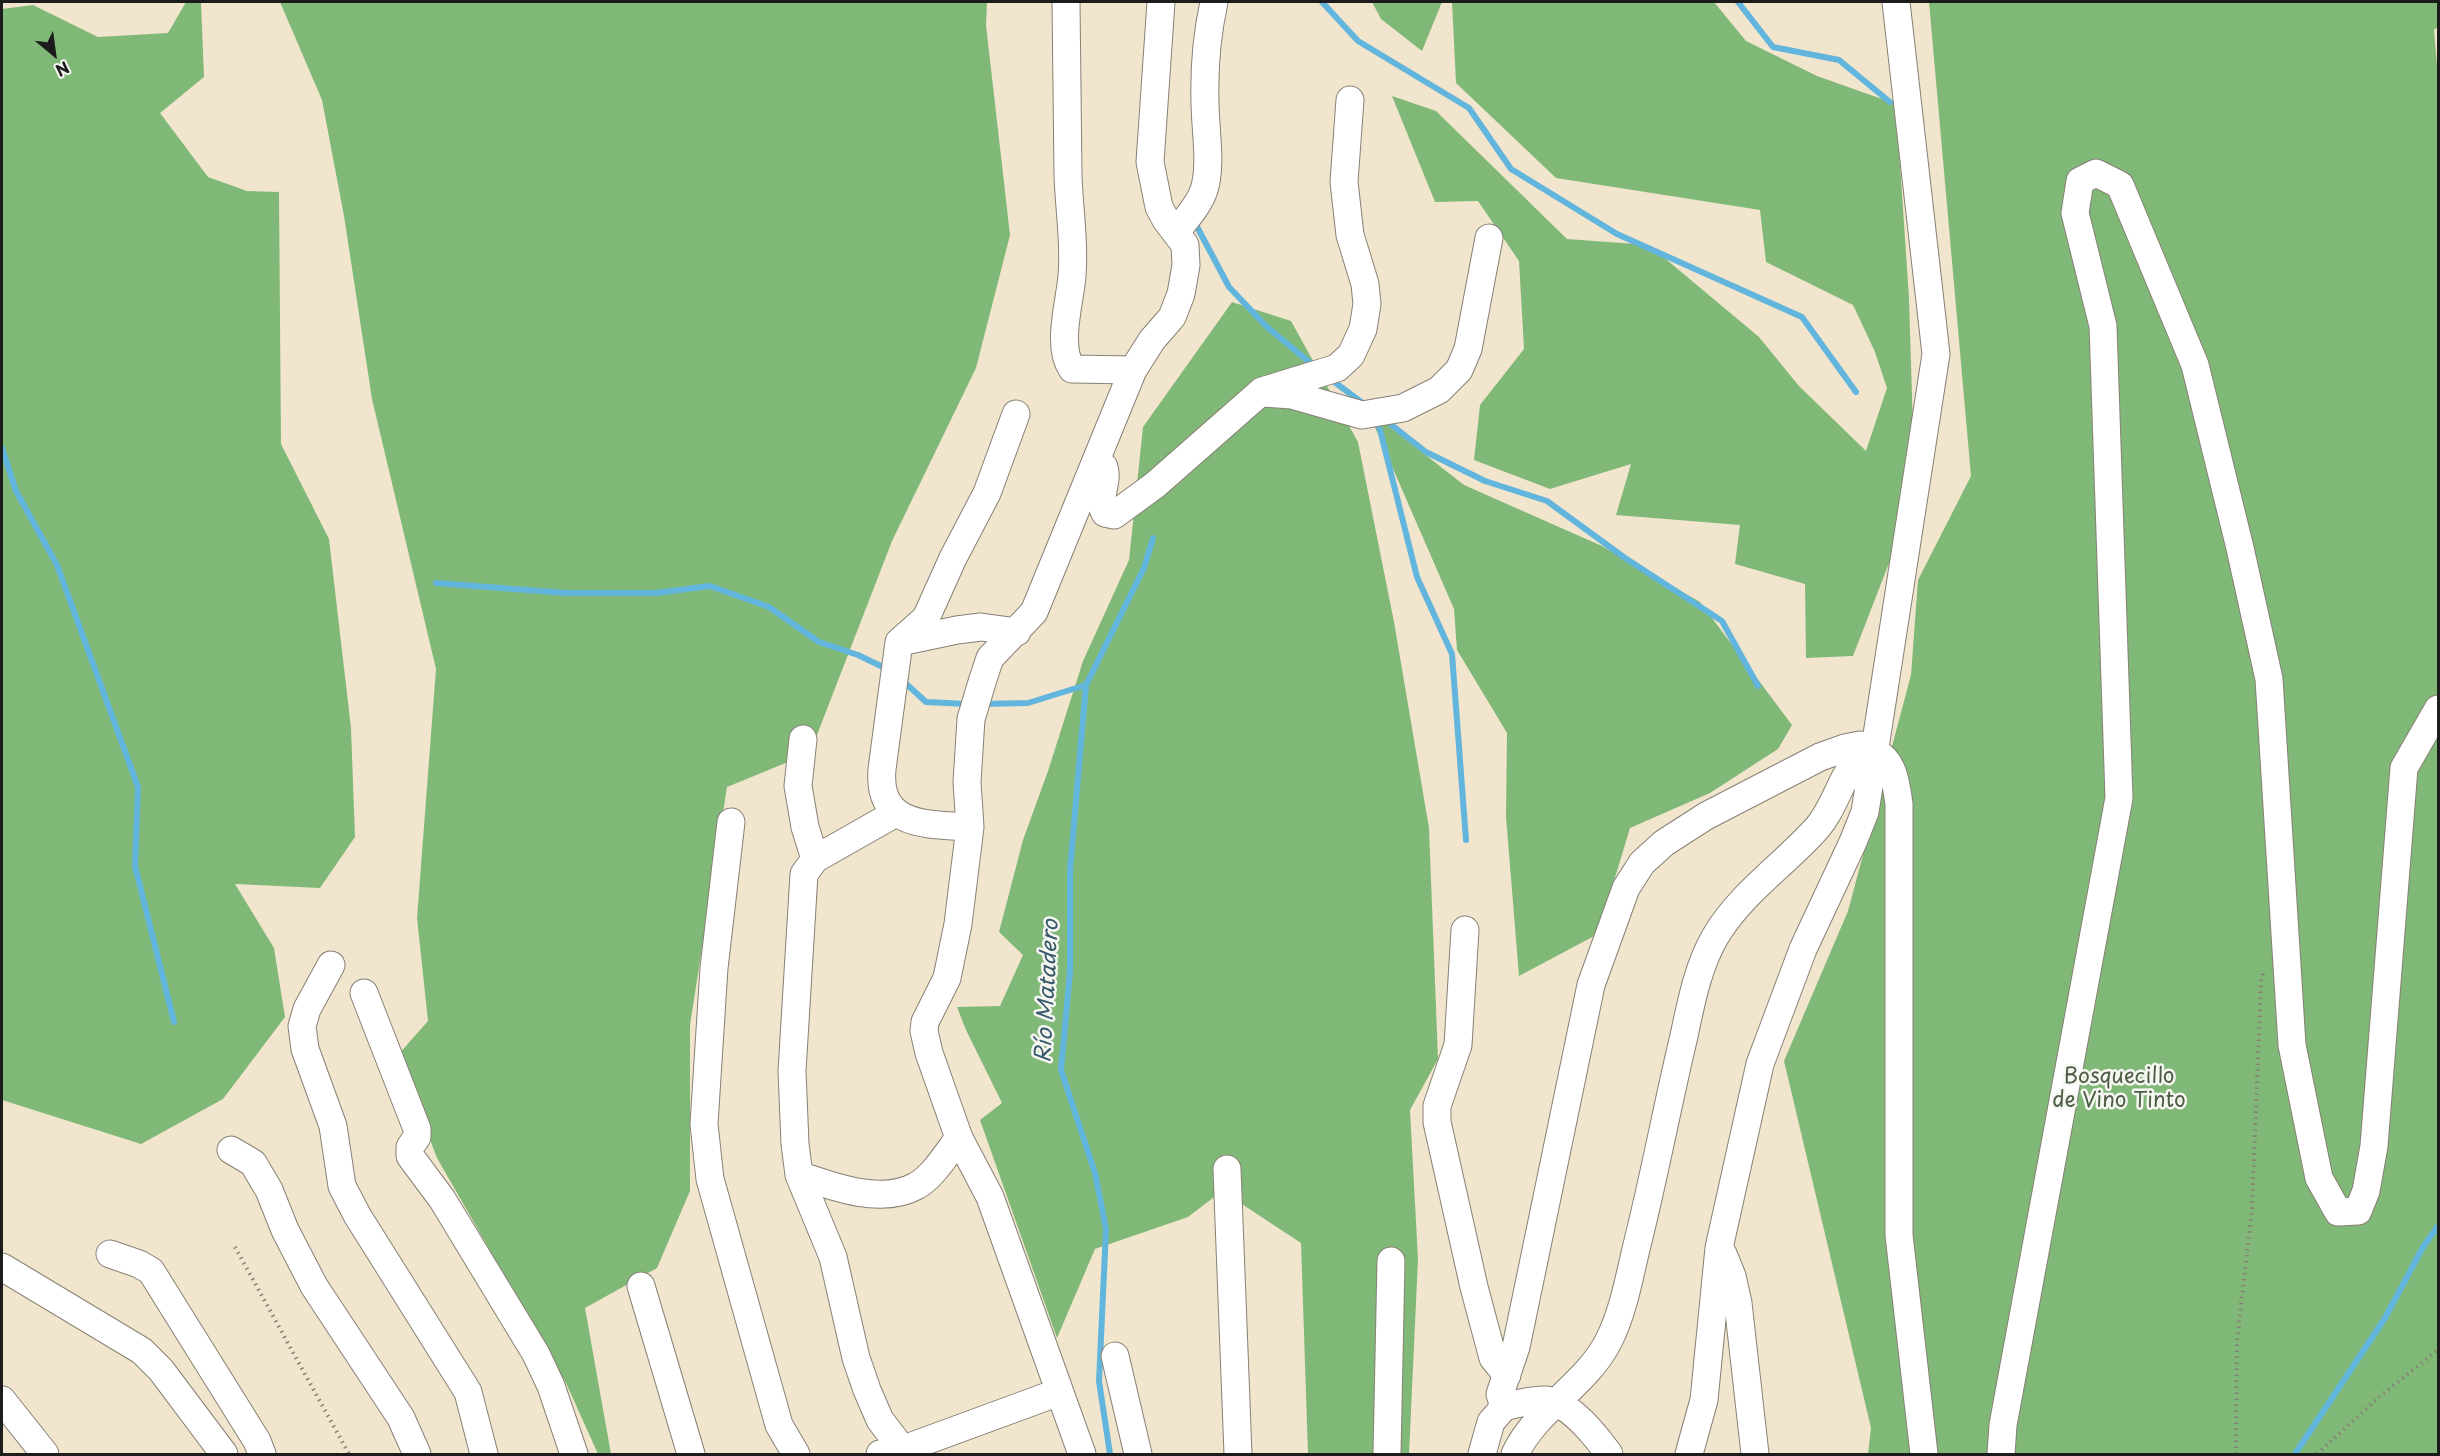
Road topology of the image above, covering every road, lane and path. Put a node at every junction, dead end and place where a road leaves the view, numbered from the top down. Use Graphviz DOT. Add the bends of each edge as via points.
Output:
graph roads {
  1 [pos="1066,2"];
  2 [pos="1161,2"];
  3 [pos="1214,2"];
  4 [pos="1896,2"];
  5 [pos="1350,100"];
  6 [pos="1176,232"];
  7 [pos="1489,238"];
  8 [pos="1133,370"];
  9 [pos="1260,393"];
  10 [pos="1016,414"];
  11 [pos="1098,458"];
  12 [pos="1017,632"];
  13 [pos="899,642"];
  14 [pos="2439,709"];
  15 [pos="803,739"];
  16 [pos="1872,750"];
  17 [pos="896,813"];
  18 [pos="731,822"];
  19 [pos="970,826"];
  20 [pos="814,859"];
  21 [pos="1465,930"];
  22 [pos="2286,956"];
  23 [pos="331,965"];
  24 [pos="364,993"];
  25 [pos="959,1138"];
  26 [pos="231,1150"];
  27 [pos="1227,1169"];
  28 [pos="799,1175"];
  29 [pos="235,1247"];
  30 [pos="1719,1248"];
  31 [pos="110,1254"];
  32 [pos="1391,1261"];
  33 [pos="2,1268"];
  34 [pos="641,1286"];
  35 [pos="2439,1350"];
  36 [pos="1115,1356"];
  37 [pos="1507,1375"];
  38 [pos="1059,1392"];
  39 [pos="2,1400"];
  40 [pos="1554,1402"];
  41 [pos="1504,1407"];
  42 [pos="897,1453"];
  43 [pos="45,1455"];
  44 [pos="224,1455"];
  45 [pos="262,1455"];
  46 [pos="349,1455"];
  47 [pos="417,1455"];
  48 [pos="484,1455"];
  49 [pos="574,1455"];
  50 [pos="691,1455"];
  51 [pos="796,1455"];
  52 [pos="1082,1455"];
  53 [pos="1138,1455"];
  54 [pos="1238,1455"];
  55 [pos="1387,1455"];
  56 [pos="1482,1455"];
  57 [pos="1515,1455"];
  58 [pos="1609,1455"];
  59 [pos="1689,1455"];
  60 [pos="1755,1455"];
  61 [pos="1924,1455"];
  62 [pos="2001,1455"];
  63 [pos="2236,1455"];
  64 [pos="2317,1455"];
  1 -- 8 [label="street" via="1072,276 1065,355 1072,369"];
  2 -- 6 [label="street" via="1149,162 1159,207"];
  3 -- 6 [label="street" via="1208,28 1204,189"];
  4 -- 16 [label="street" via="1936,354"];
  5 -- 9 [label="street" via="1344,182 1350,235 1365,284 1363,328 1351,355 1337,368"];
  6 -- 8 [label="street" via="1185,245 1181,294 1172,317"];
  7 -- 9 [label="street" via="1468,349 1459,370 1439,390 1404,408 1362,415 1292,395"];
  8 -- 11 [label="street"];
  9 -- 11 [label="street" via="1155,485 1114,514 1105,513 1101,506 1106,473"];
  10 -- 13 [label="street" via="987,493 926,618"];
  11 -- 12 [label="street" via="1034,612"];
  12 -- 13 [label="street" via="981,627"];
  12 -- 19 [label="street" via="990,658 971,719 967,782"];
  13 -- 17 [label="street" via="881,784"];
  14 -- 22 [label="street" via="2404,768 2374,1146 2358,1211 2338,1212 2319,1178 2292,1045"];
  15 -- 20 [label="street" via="798,786"];
  16 -- 30 [label="street" via="1865,812 1803,949 1760,1064"];
  16 -- 37 [label="street" via="1860,745 1845,748 1706,816 1664,843 1642,863 1626,888 1591,985"];
  16 -- 40 [label="street" via="1859,755 1821,824 1742,903 1714,938 1693,998 1619,1316 1595,1362"];
  16 -- 61 [label="street" via="1881,754 1891,767 1899,804 1899,1235"];
  17 -- 19 [label="street" via="917,823"];
  17 -- 20 [label="street"];
  18 -- 51 [label="street" via="714,968 704,1124 711,1179 779,1425"];
  19 -- 25 [label="street" via="958,924 946,978 924,1031"];
  20 -- 28 [label="street" via="804,874 792,1071"];
  21 -- 37 [label="street" via="1458,1045 1437,1106 1437,1122 1493,1358"];
  22 -- 62 [label="street" via="2270,679 2240,548 2195,365 2120,185 2096,173 2080,181 2075,213 2103,326 2119,798 2005,1414"];
  22 -- 63 [label="path" via="2269,963 2260,981 2252,1209 2237,1341"];
  23 -- 48 [label="street" via="302,1026 305,1049 333,1126 342,1186 468,1392"];
  24 -- 49 [label="street" via="417,1129 410,1156 442,1199 536,1354"];
  25 -- 28 [label="street" via="918,1186 893,1195 837,1189"];
  25 -- 38 [label="street" via="990,1197"];
  26 -- 47 [label="street" via="253,1163 314,1286 401,1418"];
  27 -- 54 [label="street"];
  28 -- 42 [label="street" via="833,1257 856,1359"];
  29 -- 46 [label="path"];
  30 -- 59 [label="street" via="1704,1400"];
  30 -- 60 [label="street" via="1730,1268 1738,1303"];
  31 -- 45 [label="street" via="151,1271"];
  32 -- 55 [label="street"];
  33 -- 44 [label="street" via="142,1351 161,1370"];
  34 -- 50 [label="street"];
  35 -- 64 [label="path" via="2379,1397"];
  36 -- 53 [label="street"];
  37 -- 41 [label="street" via="1500,1394"];
  38 -- 42 [label="street"];
  38 -- 52 [label="street"];
  39 -- 43 [label="street"];
  40 -- 41 [label="street" via="1543,1400"];
  40 -- 57 [label="street" via="1522,1439"];
  40 -- 58 [label="street" via="1589,1428"];
  41 -- 56 [label="street" via="1491,1422"];
}
